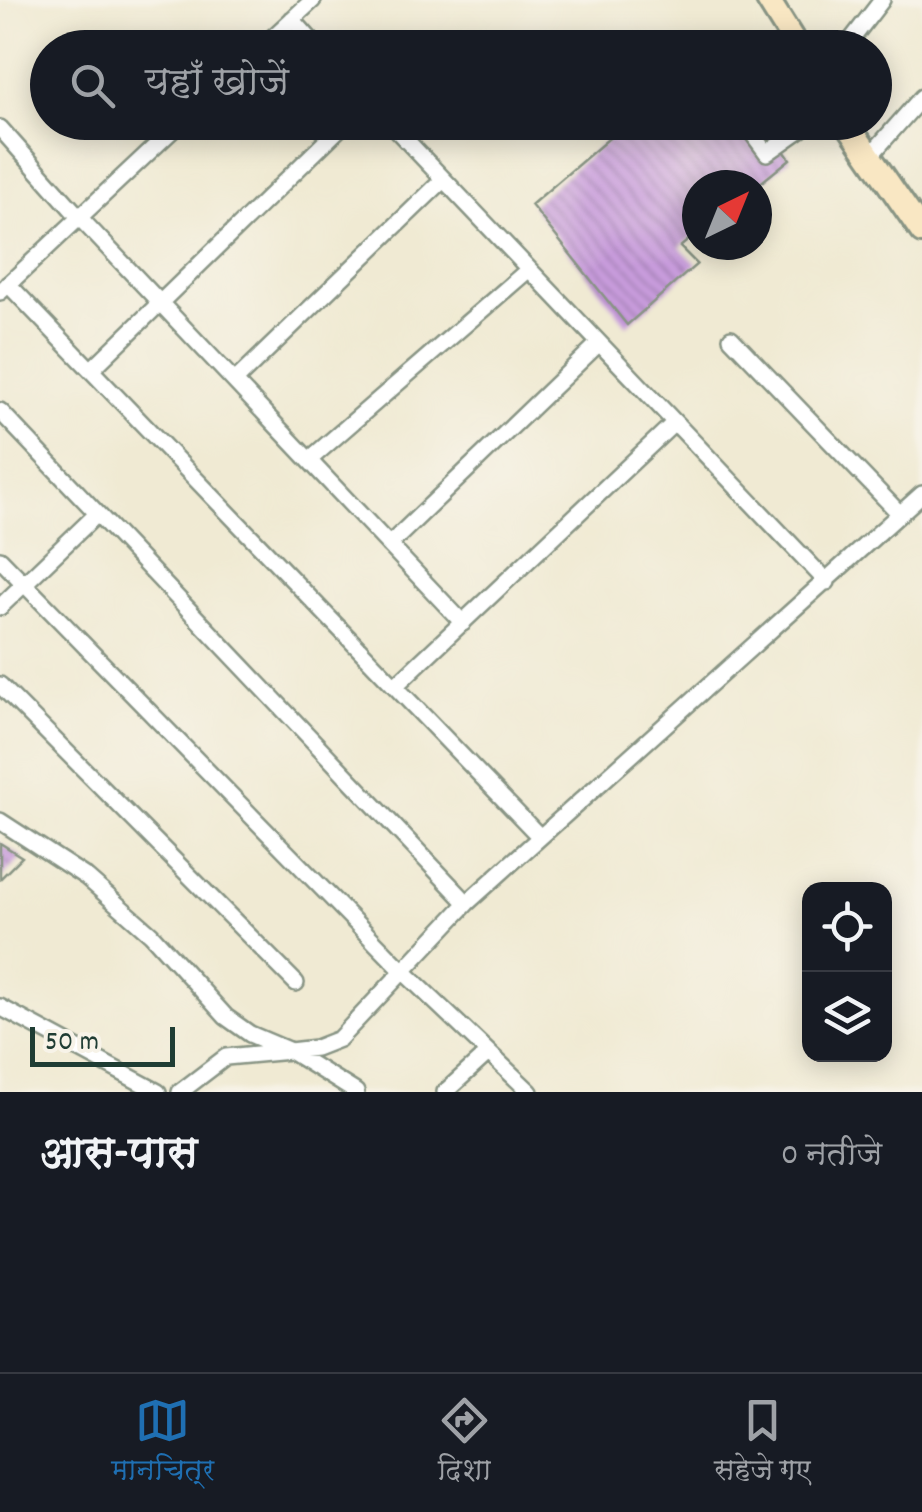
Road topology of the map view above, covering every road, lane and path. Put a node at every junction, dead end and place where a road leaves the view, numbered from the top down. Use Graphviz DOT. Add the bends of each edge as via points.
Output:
graph roads {
  1 [pos="314,0"];
  2 [pos="768,0"];
  3 [pos="882,0"];
  4 [pos="292,19"];
  5 [pos="281,30"];
  6 [pos="302,30"];
  7 [pos="787,30"];
  8 [pos="858,30"];
  9 [pos="922,97"];
  10 [pos="0,128"];
  11 [pos="892,131"];
  12 [pos="162,140"];
  13 [pos="327,140"];
  14 [pos="406,140"];
  15 [pos="757,140"];
  16 [pos="786,140"];
  17 [pos="858,140"];
  18 [pos="884,140"];
  19 [pos="869,157"];
  20 [pos="443,180"];
  21 [pos="79,217"];
  22 [pos="922,232"];
  23 [pos="528,270"];
  24 [pos="4,288"];
  25 [pos="160,302"];
  26 [pos="731,338"];
  27 [pos="598,344"];
  28 [pos="91,370"];
  29 [pos="234,382"];
  30 [pos="0,411"];
  31 [pos="673,424"];
  32 [pos="309,460"];
  33 [pos="922,494"];
  34 [pos="97,514"];
  35 [pos="900,514"];
  36 [pos="389,545"];
  37 [pos="0,559"];
  38 [pos="827,582"];
  39 [pos="24,584"];
  40 [pos="0,607"];
  41 [pos="464,624"];
  42 [pos="0,686"];
  43 [pos="395,686"];
  44 [pos="0,821"];
  45 [pos="539,836"];
  46 [pos="468,903"];
  47 [pos="403,971"];
  48 [pos="296,983"];
  49 [pos="0,1006"];
  50 [pos="290,1051"];
  51 [pos="488,1053"];
  52 [pos="158,1092"];
  53 [pos="180,1092"];
  54 [pos="356,1092"];
  55 [pos="445,1092"];
  56 [pos="530,1092"];
  1 -- 4 [label="street"];
  2 -- 7 [label="street"];
  3 -- 8 [label="street"];
  4 -- 5 [label="street"];
  4 -- 6 [label="street"];
  9 -- 11 [label="street"];
  10 -- 21 [label="street"];
  12 -- 21 [label="street"];
  13 -- 25 [label="street"];
  14 -- 20 [label="street"];
  15 -- 16 [label="street" via="767,154"];
  17 -- 19 [label="street"];
  18 -- 19 [label="street"];
  19 -- 22 [label="street"];
  20 -- 23 [label="street"];
  20 -- 29 [label="street"];
  21 -- 24 [label="street"];
  21 -- 25 [label="street"];
  23 -- 27 [label="street"];
  23 -- 32 [label="street"];
  24 -- 28 [label="street"];
  25 -- 28 [label="street"];
  25 -- 29 [label="street"];
  26 -- 35 [label="street"];
  27 -- 31 [label="street"];
  27 -- 36 [label="street"];
  28 -- 43 [label="street"];
  29 -- 32 [label="street"];
  30 -- 34 [label="street"];
  31 -- 38 [label="street"];
  31 -- 41 [label="street"];
  32 -- 36 [label="street"];
  33 -- 35 [label="street"];
  34 -- 39 [label="street"];
  34 -- 46 [label="street"];
  35 -- 38 [label="street"];
  36 -- 41 [label="street"];
  37 -- 39 [label="street"];
  38 -- 45 [label="street"];
  39 -- 40 [label="street"];
  39 -- 47 [label="street"];
  41 -- 43 [label="street"];
  42 -- 48 [label="street"];
  43 -- 45 [label="street"];
  44 -- 50 [label="street" via="86,877 151,934 226,1017"];
  45 -- 46 [label="street"];
  46 -- 47 [label="street"];
  47 -- 50 [label="street" via="339,1039"];
  47 -- 51 [label="street"];
  49 -- 52 [label="street"];
  50 -- 53 [label="street" via="226,1057"];
  50 -- 54 [label="street"];
  51 -- 55 [label="street"];
  51 -- 56 [label="street"];
}
